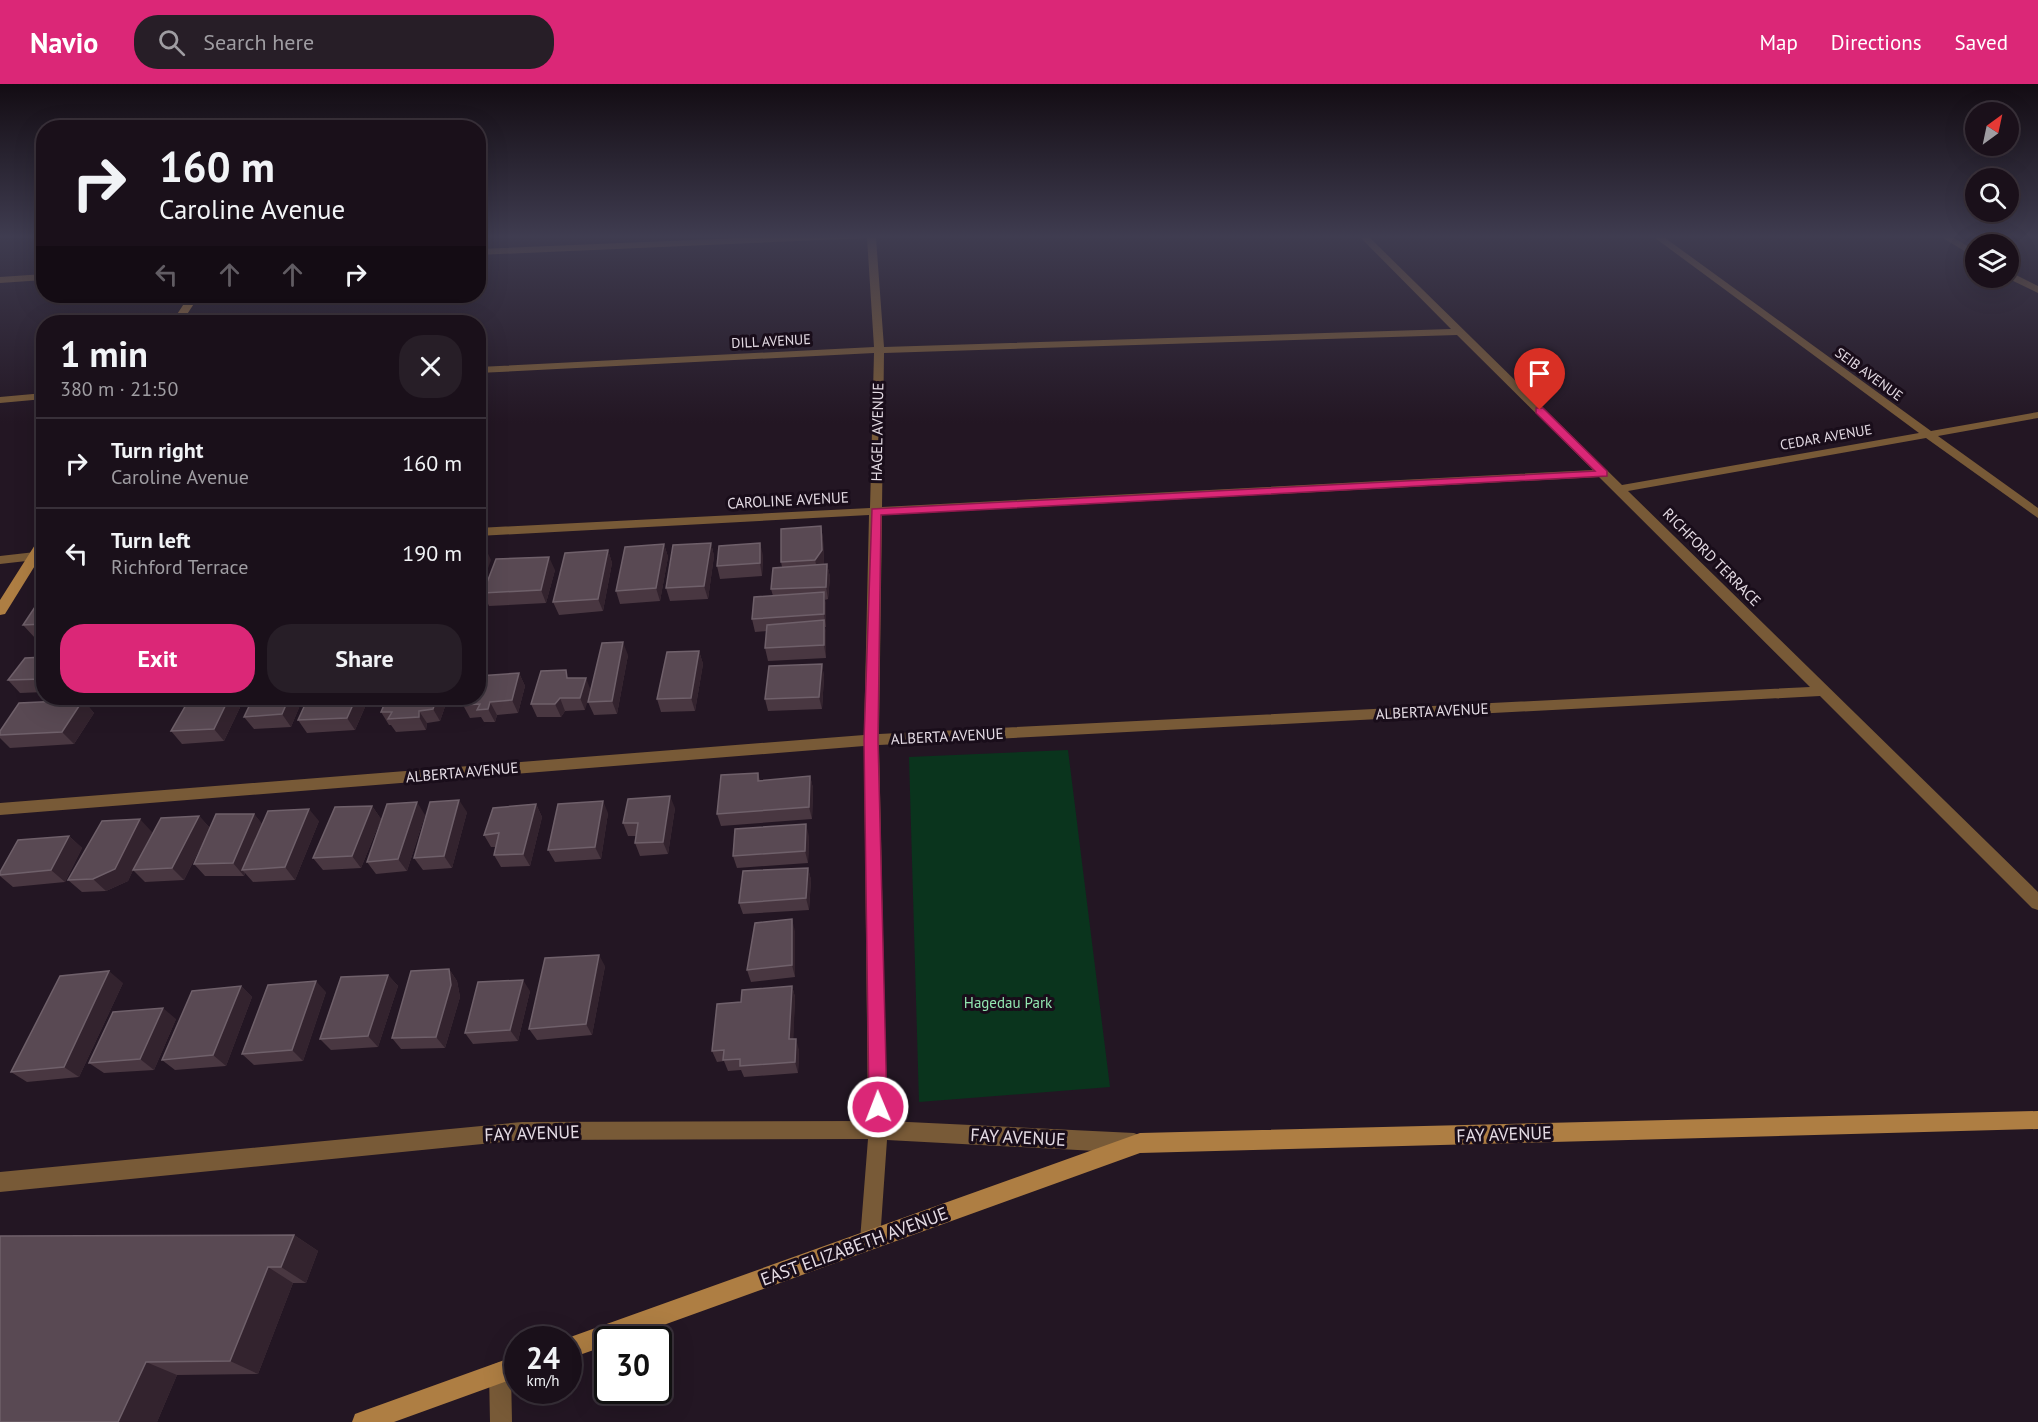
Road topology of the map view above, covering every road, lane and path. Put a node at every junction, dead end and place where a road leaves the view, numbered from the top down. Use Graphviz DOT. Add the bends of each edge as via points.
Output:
graph roads {
  1 [pos="876,297"];
  2 [pos="1425,297"];
  3 [pos="1740,297"];
  4 [pos="1460,332"];
  5 [pos="879,350"];
  6 [pos="486,370"];
  7 [pos="36,397"];
  8 [pos="0,400"];
  9 [pos="2038,415"];
  10 [pos="1927,434"];
  11 [pos="1603,473"];
  12 [pos="1619,489"];
  13 [pos="876,512"];
  14 [pos="2038,514"];
  15 [pos="486,532"];
  16 [pos="36,555"];
  17 [pos="36,559"];
  18 [pos="0,560"];
  19 [pos="0,610"];
  20 [pos="1823,691"];
  21 [pos="871,740"];
  22 [pos="0,809"];
  23 [pos="2038,903"];
  24 [pos="2038,1120"];
  25 [pos="879,1130"];
  26 [pos="1140,1143"];
  27 [pos="0,1182"];
  28 [pos="870,1240"];
  29 [pos="582,1343"];
  30 [pos="504,1372"];
  31 [pos="504,1402"];
  32 [pos="363,1422"];
  33 [pos="501,1422"];
  1 -- 5 [label="street, HAGEL AVENUE"];
  2 -- 4 [label="street, RICHFORD TERRACE"];
  3 -- 10 [label="street, SEIB AVENUE"];
  4 -- 5 [label="street, DILL AVENUE"];
  4 -- 11 [label="street, RICHFORD TERRACE"];
  5 -- 6 [label="street, DILL AVENUE"];
  5 -- 13 [label="street, HAGEL AVENUE"];
  7 -- 8 [label="street"];
  9 -- 10 [label="street, CEDAR AVENUE"];
  10 -- 12 [label="street, CEDAR AVENUE"];
  10 -- 14 [label="street, SEIB AVENUE"];
  11 -- 12 [label="street, RICHFORD TERRACE"];
  11 -- 13 [label="street, CAROLINE AVENUE"];
  12 -- 20 [label="street, RICHFORD TERRACE"];
  13 -- 15 [label="street, CAROLINE AVENUE"];
  13 -- 21 [label="street, HAGEL AVENUE"];
  16 -- 18 [label="street"];
  17 -- 19 [label="street"];
  20 -- 21 [label="street, ALBERTA AVENUE"];
  20 -- 23 [label="street, RICHFORD TERRACE"];
  21 -- 22 [label="street, ALBERTA AVENUE"];
  21 -- 25 [label="street, HAGEL AVENUE"];
  24 -- 26 [label="street, FAY AVENUE"];
  25 -- 26 [label="street, FAY AVENUE"];
  25 -- 27 [label="street, FAY AVENUE" via="522,1131"];
  25 -- 28 [label="street, HAGEL AVENUE"];
  26 -- 28 [label="street, EAST ELIZABETH AVENUE"];
  28 -- 29 [label="street, EAST ELIZABETH AVENUE"];
  30 -- 32 [label="street"];
  31 -- 33 [label="street"];
}
